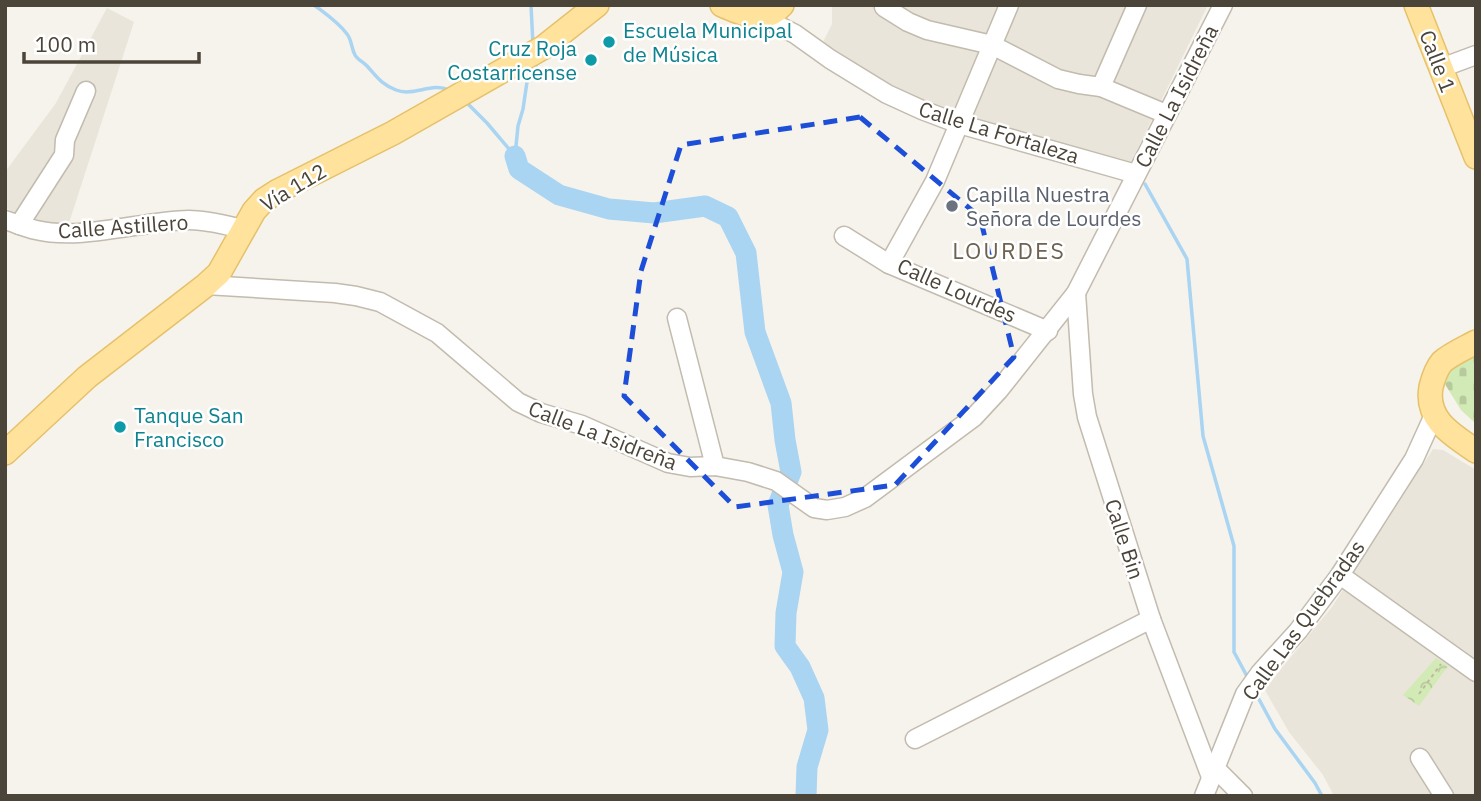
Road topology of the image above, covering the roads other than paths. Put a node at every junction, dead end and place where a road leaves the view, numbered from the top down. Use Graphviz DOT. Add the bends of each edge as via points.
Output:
graph roads {
  1 [pos="722,5"];
  2 [pos="885,5"];
  3 [pos="1009,5"];
  4 [pos="1137,5"];
  5 [pos="1223,5"];
  6 [pos="1416,5"];
  7 [pos="595,6"];
  8 [pos="776,10"];
  9 [pos="992,45"];
  10 [pos="1476,55"];
  11 [pos="1441,68"];
  12 [pos="1101,87"];
  13 [pos="86,91"];
  14 [pos="1166,114"];
  15 [pos="959,124"];
  16 [pos="1474,147"];
  17 [pos="1136,174"];
  18 [pos="12,222"];
  19 [pos="243,229"];
  20 [pos="844,236"];
  21 [pos="889,264"];
  22 [pos="206,285"];
  23 [pos="1076,293"];
  24 [pos="677,318"];
  25 [pos="1048,331"];
  26 [pos="1476,342"];
  27 [pos="1434,415"];
  28 [pos="1476,451"];
  29 [pos="5,453"];
  30 [pos="715,466"];
  31 [pos="1340,575"];
  32 [pos="1151,619"];
  33 [pos="1476,672"];
  34 [pos="915,739"];
  35 [pos="1420,758"];
  36 [pos="1212,772"];
  37 [pos="1204,796"];
  38 [pos="1243,796"];
  39 [pos="1444,796"];
  1 -- 8 [label="main road" via="745,15"];
  2 -- 9 [label="street" via="927,30"];
  3 -- 9 [label="street, Calle Lourdes"];
  4 -- 12 [label="street"];
  5 -- 14 [label="street, Calle La Isidreña"];
  6 -- 11 [label="main road, Calle 1"];
  7 -- 19 [label="main road, Vía 112" via="535,52 393,133 278,191 264,200"];
  8 -- 15 [label="street, Calle La Fortaleza" via="796,34 830,59 887,94"];
  9 -- 12 [label="street" via="1058,79"];
  9 -- 15 [label="street, Calle Lourdes"];
  10 -- 11 [label="street"];
  11 -- 16 [label="main road, Calle 1"];
  12 -- 14 [label="street"];
  13 -- 18 [label="street" via="65,140 64,155"];
  14 -- 17 [label="street, Calle La Isidreña"];
  15 -- 17 [label="street, Calle La Fortaleza"];
  15 -- 21 [label="street, Calle Lourdes" via="935,181"];
  17 -- 23 [label="street, Calle La Isidreña"];
  18 -- 19 [label="street, Calle Astillero" via="37,231 75,233 190,220"];
  19 -- 22 [label="main road, Vía 112" via="219,273"];
  20 -- 21 [label="street"];
  21 -- 25 [label="street, Calle Lourdes"];
  22 -- 29 [label="main road, Vía 112" via="87,377"];
  22 -- 30 [label="street, Calle La Isidreña" via="335,293 380,302 438,333 529,408 582,425 668,463"];
  23 -- 25 [label="street, Calle La Isidreña"];
  23 -- 32 [label="street, Calle Bin" via="1087,417"];
  24 -- 30 [label="street"];
  25 -- 30 [label="street, Calle La Isidreña" via="974,418 865,498 845,507 814,508 776,481"];
  26 -- 27 [label="main road" via="1442,363 1433,377 1429,397"];
  27 -- 28 [label="main road"];
  27 -- 31 [label="street, Calle Las Quebradas" via="1414,459"];
  31 -- 33 [label="street"];
  31 -- 36 [label="street, Calle Las Quebradas" via="1245,694"];
  32 -- 34 [label="street"];
  32 -- 36 [label="street, Calle Bin"];
  35 -- 39 [label="street"];
  36 -- 37 [label="street, Calle Las Quebradas"];
  36 -- 38 [label="street"];
}
